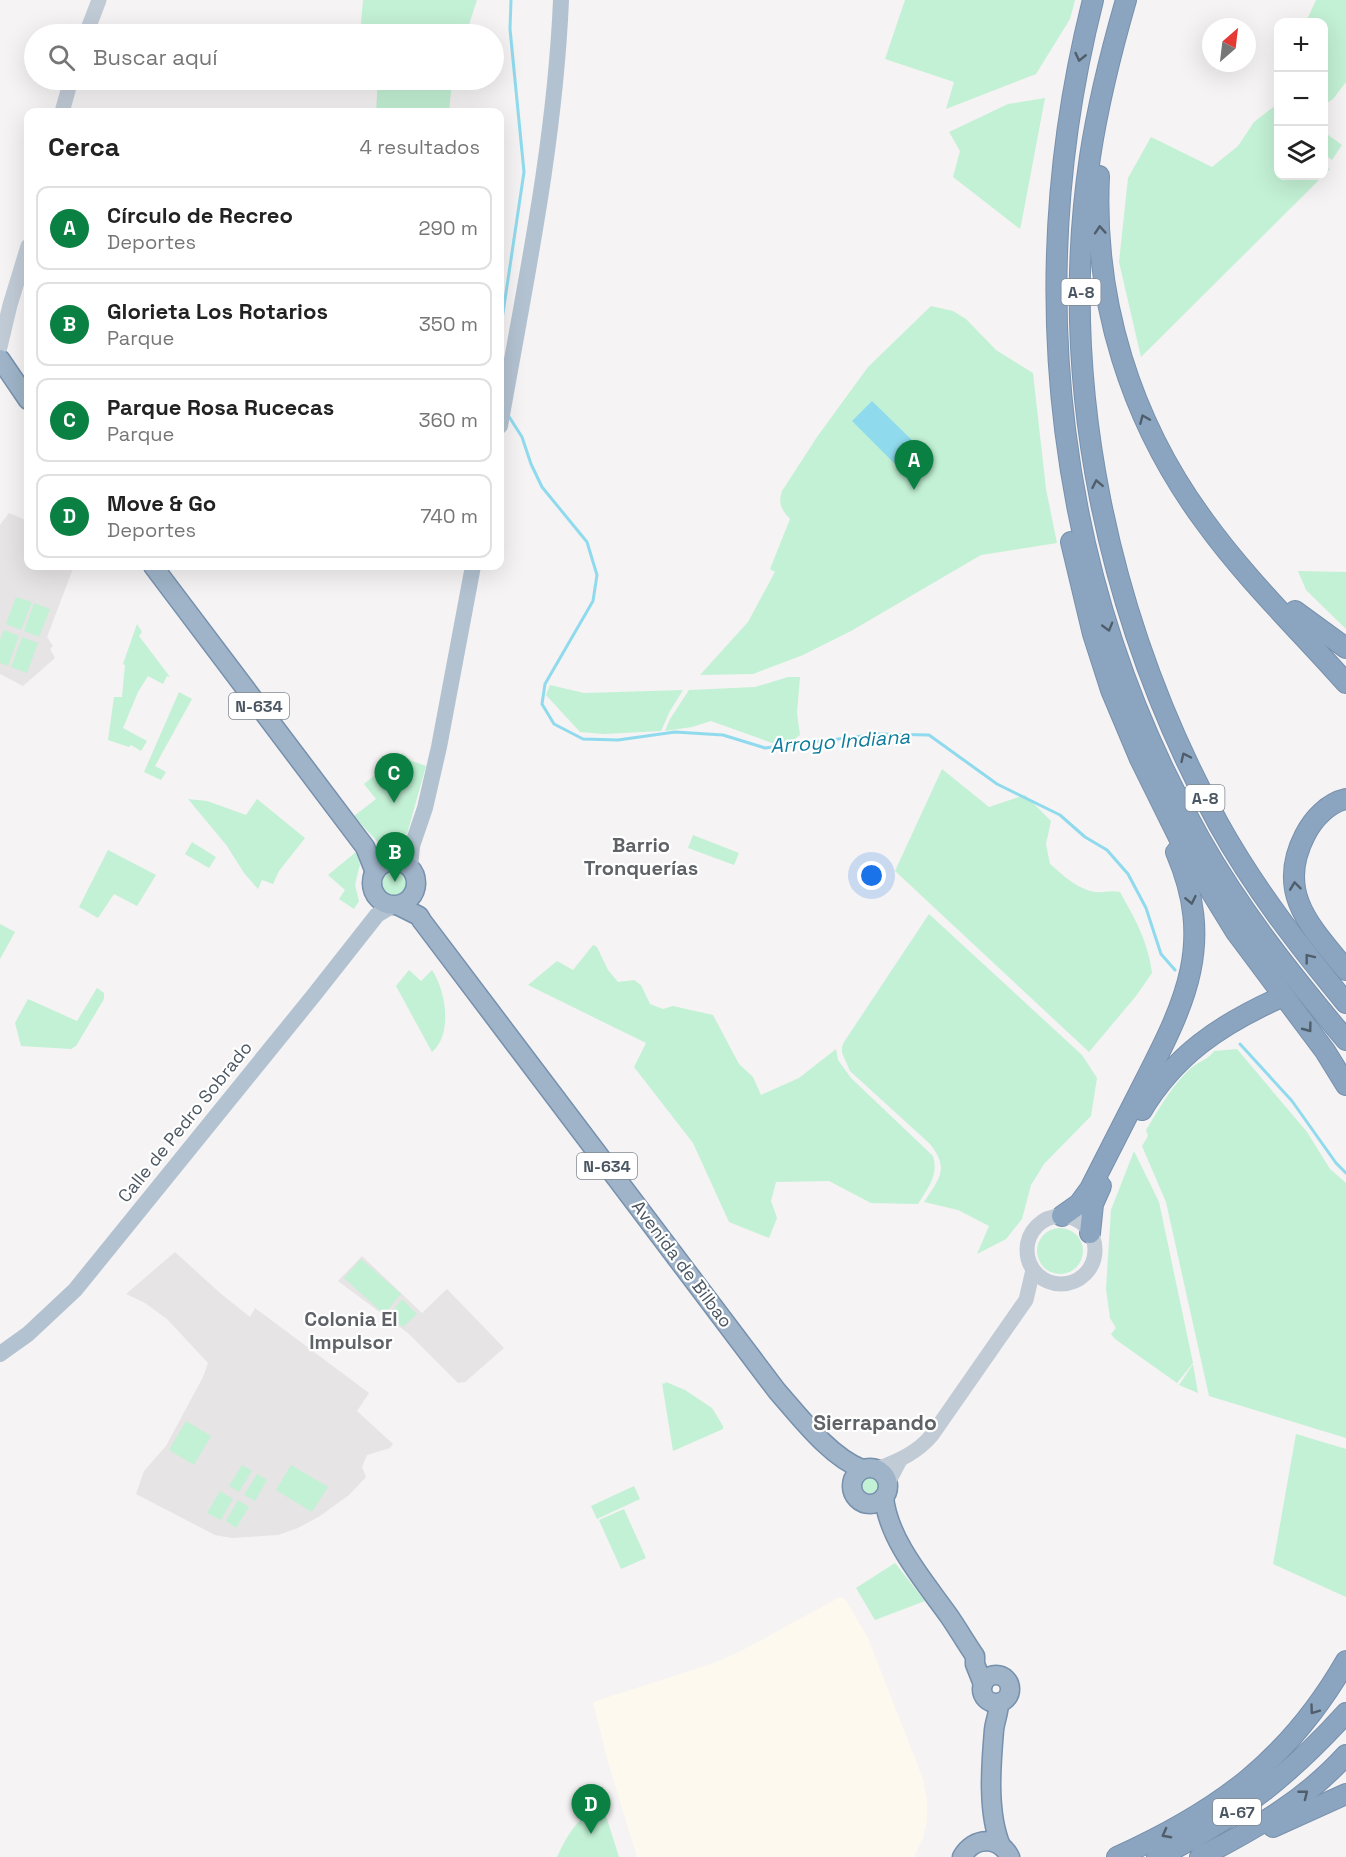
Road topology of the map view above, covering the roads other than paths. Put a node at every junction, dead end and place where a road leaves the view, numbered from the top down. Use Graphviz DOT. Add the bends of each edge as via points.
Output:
graph roads {
  1 [pos="99,0"];
  2 [pos="561,0"];
  3 [pos="1093,0"];
  4 [pos="1126,0"];
  5 [pos="1131,0"];
  6 [pos="90,24"];
  7 [pos="68,90"];
  8 [pos="64,108"];
  9 [pos="24,257"];
  10 [pos="5,308"];
  11 [pos="0,346"];
  12 [pos="3,371"];
  13 [pos="24,395"];
  14 [pos="504,403"];
  15 [pos="1084,569"];
  16 [pos="1247,569"];
  17 [pos="156,570"];
  18 [pos="472,570"];
  19 [pos="1346,648"];
  20 [pos="1346,683"];
  21 [pos="1117,708"];
  22 [pos="1346,799"];
  23 [pos="392,865"];
  24 [pos="395,901"];
  25 [pos="1346,970"];
  26 [pos="1277,999"];
  27 [pos="1346,1003"];
  28 [pos="1346,1040"];
  29 [pos="1346,1085"];
  30 [pos="1097,1193"];
  31 [pos="1066,1217"];
  32 [pos="1090,1233"];
  33 [pos="1033,1270"];
  34 [pos="1053,1283"];
  35 [pos="1026,1300"];
  36 [pos="0,1345"];
  37 [pos="0,1354"];
  38 [pos="874,1483"];
  39 [pos="1346,1661"];
  40 [pos="1346,1706"];
  41 [pos="1346,1713"];
  42 [pos="1307,1753"];
  43 [pos="1346,1755"];
  44 [pos="1346,1794"];
  45 [pos="992,1800"];
  46 [pos="976,1843"];
  47 [pos="1006,1851"];
  48 [pos="962,1857"];
  49 [pos="1117,1857"];
  50 [pos="1157,1857"];
  51 [pos="1200,1857"];
  52 [pos="1208,1857"];
  1 -- 6 [label="main road"];
  2 -- 14 [label="main road" via="542,197"];
  3 -- 15 [label="highway, A-8, one-way" via="1058,164 1048,322 1051,410 1058,466"];
  27 -- 4 [label="highway, A-8, one-way" via="1263,896 1196,781 1147,666 1109,542 1086,407 1082,262 1095,129"];
  16 -- 5 [label="highway, one-way" via="1182,489 1156,446 1118,349 1105,282 1099,174 1108,96"];
  7 -- 8 [label="main road"];
  9 -- 10 [label="main road"];
  10 -- 11 [label="main road"];
  12 -- 13 [label="highway"];
  15 -- 21 [label="highway" via="1100,657"];
  15 -- 28 [label="highway, A-8, one-way" via="1129,688 1184,811 1268,944"];
  16 -- 19 [label="highway" via="1292,609"];
  16 -- 20 [label="highway"];
  17 -- 23 [label="highway, N-634" via="365,848"];
  18 -- 23 [label="main road" via="425,808 412,846"];
  21 -- 29 [label="highway, one-way" via="1204,882"];
  21 -- 31 [label="highway, one-way" via="1127,742 1188,886 1195,926 1194,952 1185,994 1165,1044 1090,1189"];
  25 -- 22 [label="highway, one-way" via="1309,925 1293,880 1296,856 1307,831 1327,808"];
  23 -- 24 [label="highway" via="372,884"];
  23 -- 24 [label="highway" via="417,881"];
  24 -- 36 [label="main road, Calle de Pedro Sobrado" via="372,908 71,1283"];
  24 -- 37 [label="main road, Calle de Pedro Sobrado" via="377,915 75,1290"];
  24 -- 38 [label="highway, Avenida de Bilbao / N-634" via="419,916 777,1391 845,1461"];
  26 -- 30 [label="highway" via="1222,1027 1183,1058 1144,1106"];
  30 -- 31 [label="highway"];
  30 -- 32 [label="highway"];
  31 -- 32 [label="main road" via="1085,1226"];
  31 -- 33 [label="main road" via="1046,1219 1030,1234 1027,1253"];
  32 -- 34 [label="main road" via="1094,1252 1088,1270 1071,1282"];
  33 -- 34 [label="main road"];
  33 -- 35 [label="main road"];
  34 -- 35 [label="main road"];
  35 -- 38 [label="main road" via="932,1435"];
  38 -- 45 [label="highway, Avenida de Bilbao / N-634" via="916,1570 975,1656 982,1660 992,1691"];
  39 -- 49 [label="highway, one-way" via="1323,1698 1273,1759 1191,1821"];
  40 -- 42 [label="highway"];
  41 -- 42 [label="highway, A-67"];
  42 -- 50 [label="highway, A-67" via="1239,1811"];
  51 -- 43 [label="highway, A-67, one-way" via="1278,1814"];
  44 -- 52 [label="highway"];
  45 -- 46 [label="highway, Avenida de Bilbao / N-634"];
  45 -- 47 [label="highway, Avenida de Bilbao / N-634" via="996,1828"];
  46 -- 47 [label="highway, N-634" via="989,1841"];
  46 -- 48 [label="highway, N-634"];
}
